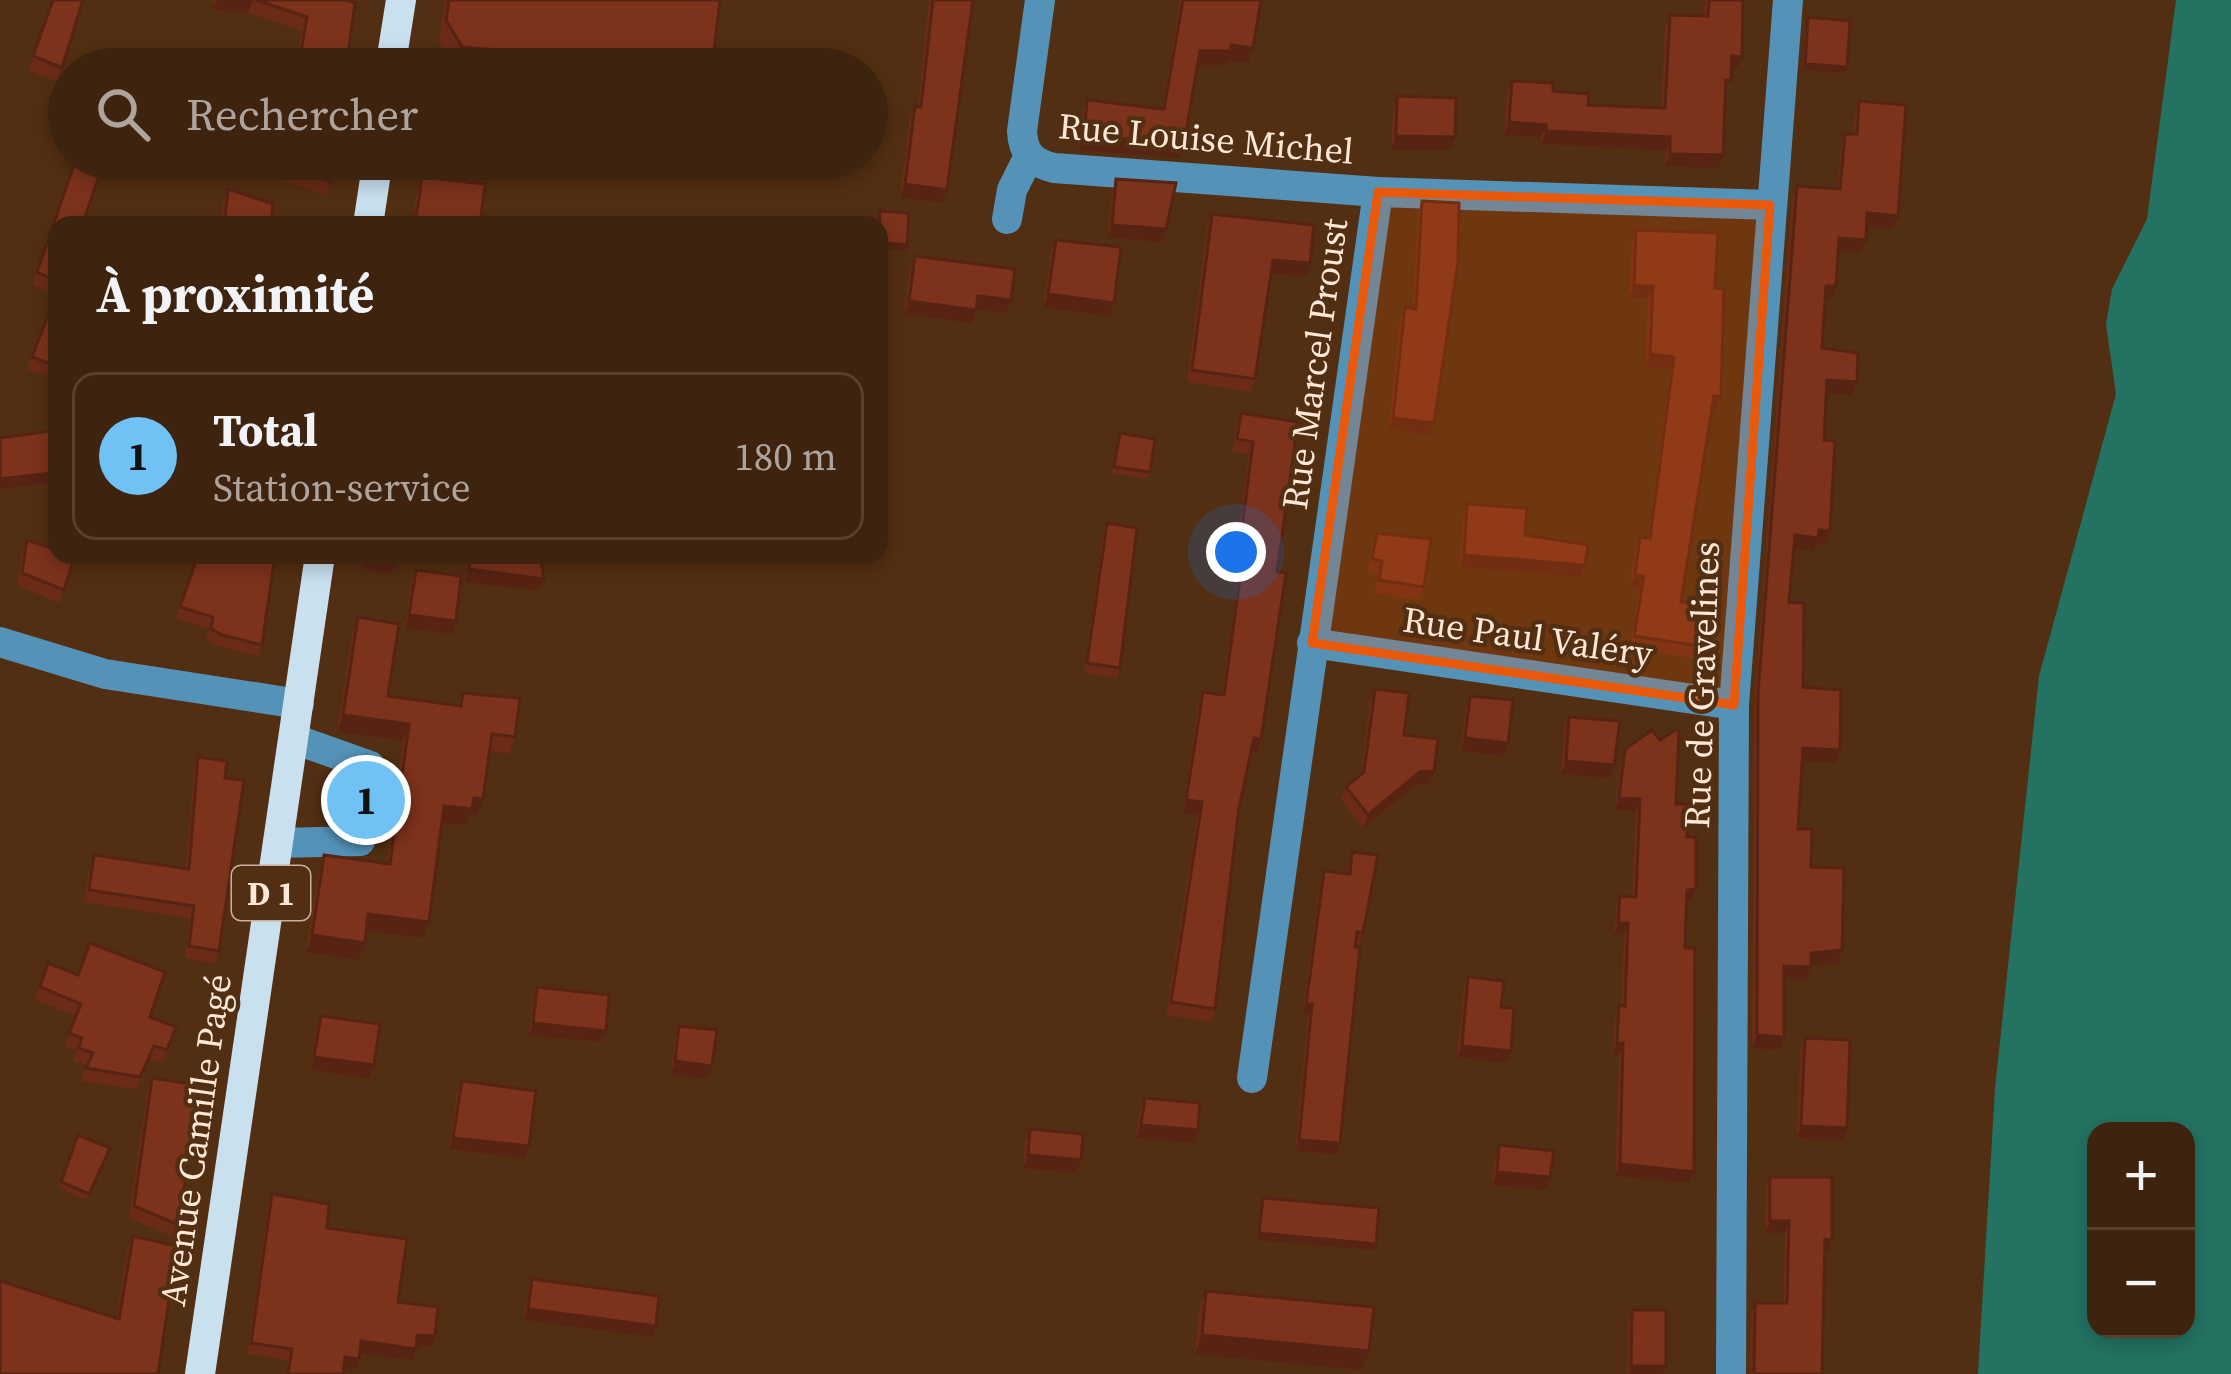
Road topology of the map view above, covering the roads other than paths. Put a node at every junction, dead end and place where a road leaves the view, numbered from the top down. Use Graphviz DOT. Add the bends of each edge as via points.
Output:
graph roads {
  1 [pos="400,0"];
  2 [pos="1040,0"];
  3 [pos="1788,0"];
  4 [pos="394,48"];
  5 [pos="1029,156"];
  6 [pos="374,180"];
  7 [pos="1378,192"];
  8 [pos="1770,205"];
  9 [pos="369,216"];
  10 [pos="1006,219"];
  11 [pos="319,564"];
  12 [pos="0,642"];
  13 [pos="1312,644"];
  14 [pos="299,704"];
  15 [pos="1734,705"];
  16 [pos="294,740"];
  17 [pos="278,843"];
  18 [pos="1252,1078"];
  19 [pos="200,1374"];
  20 [pos="1731,1374"];
  1 -- 4 [label="main road"];
  2 -- 5 [label="street, Rue Louise Michel" via="1022,131"];
  3 -- 8 [label="street, Rue de Gravelines"];
  5 -- 7 [label="street, Rue Louise Michel" via="1054,168"];
  5 -- 10 [label="street, Rue Louise Michel"];
  6 -- 9 [label="main road"];
  7 -- 8 [label="street, Rue Marcel Proust"];
  7 -- 13 [label="street, Rue Marcel Proust"];
  8 -- 15 [label="street, Rue de Gravelines"];
  11 -- 14 [label="main road, D 1"];
  12 -- 14 [label="street" via="105,674"];
  13 -- 15 [label="street, Rue Paul Valéry"];
  13 -- 18 [label="street, Rue Marcel Proust"];
  14 -- 16 [label="main road, Avenue Camille Pagé / D 1"];
  15 -- 20 [label="street, Rue de Gravelines"];
  16 -- 17 [label="main road, Avenue Camille Pagé / D 1"];
  16 -- 17 [label="street" via="370,766 360,841"];
  17 -- 19 [label="main road, Avenue Camille Pagé / D 1"];
}
